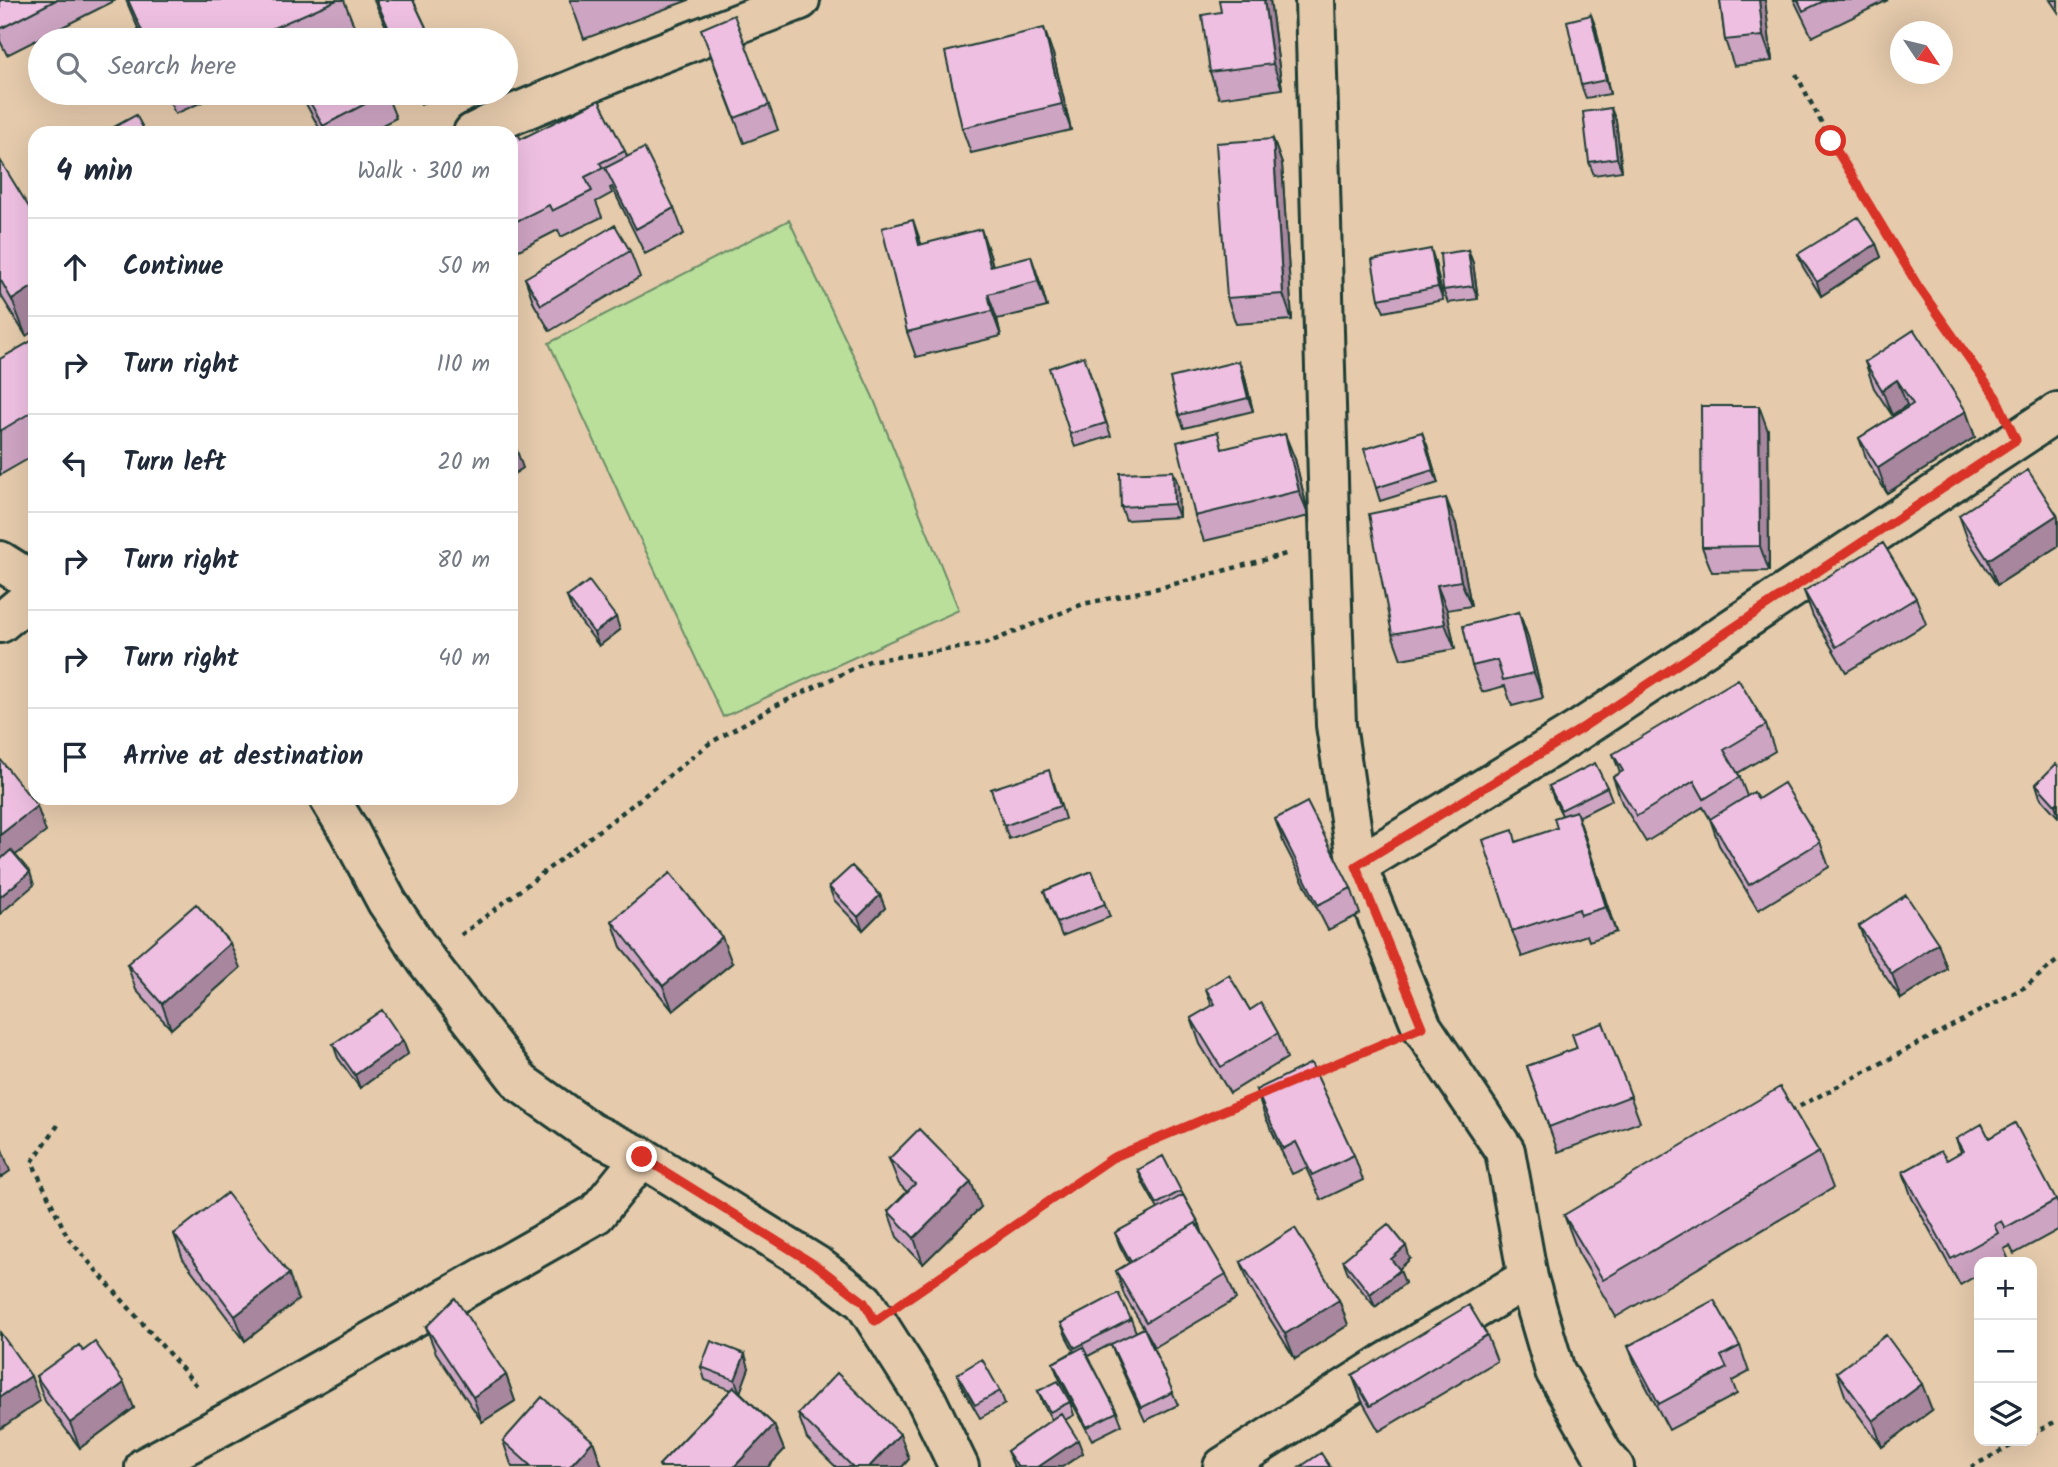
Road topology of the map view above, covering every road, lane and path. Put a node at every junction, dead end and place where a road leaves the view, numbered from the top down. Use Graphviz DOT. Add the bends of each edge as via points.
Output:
graph roads {
  1 [pos="800,0"];
  2 [pos="1315,0"];
  3 [pos="1796,74"];
  4 [pos="487,126"];
  5 [pos="2058,412"];
  6 [pos="2016,440"];
  7 [pos="1329,542"];
  8 [pos="0,561"];
  9 [pos="28,579"];
  10 [pos="28,600"];
  11 [pos="0,623"];
  12 [pos="333,805"];
  13 [pos="1356,866"];
  14 [pos="426,960"];
  15 [pos="2058,960"];
  16 [pos="1422,1027"];
  17 [pos="1311,1074"];
  18 [pos="1274,1090"];
  19 [pos="1780,1117"];
  20 [pos="58,1125"];
  21 [pos="642,1157"];
  22 [pos="1528,1278"];
  23 [pos="875,1321"];
  24 [pos="2058,1420"];
  25 [pos="227,1423"];
  26 [pos="2037,1431"];
  27 [pos="2011,1446"];
  28 [pos="145,1467"];
  29 [pos="958,1467"];
  30 [pos="1223,1467"];
  31 [pos="1614,1467"];
  32 [pos="1971,1467"];
  1 -- 4 [label="street"];
  2 -- 7 [label="street"];
  3 -- 6 [label="path" via="1918,286 1996,397"];
  5 -- 6 [label="street"];
  6 -- 13 [label="street" via="1579,730"];
  7 -- 13 [label="street" via="1336,725"];
  7 -- 14 [label="path" via="1083,604 985,644 869,661 710,743"];
  8 -- 9 [label="street"];
  10 -- 11 [label="street"];
  12 -- 14 [label="street" via="387,902"];
  13 -- 16 [label="street"];
  14 -- 21 [label="street" via="521,1083 590,1132"];
  15 -- 19 [label="path" via="2025,987"];
  16 -- 17 [label="path"];
  16 -- 22 [label="street" via="1505,1151"];
  18 -- 23 [label="path" via="1112,1158"];
  20 -- 25 [label="path" via="32,1162 68,1238"];
  21 -- 23 [label="street" via="817,1266 864,1302"];
  21 -- 25 [label="street" via="596,1214"];
  22 -- 30 [label="street"];
  22 -- 31 [label="street" via="1555,1371"];
  23 -- 29 [label="street" via="927,1401"];
  24 -- 26 [label="path"];
  25 -- 28 [label="street"];
  27 -- 32 [label="path"];
}
